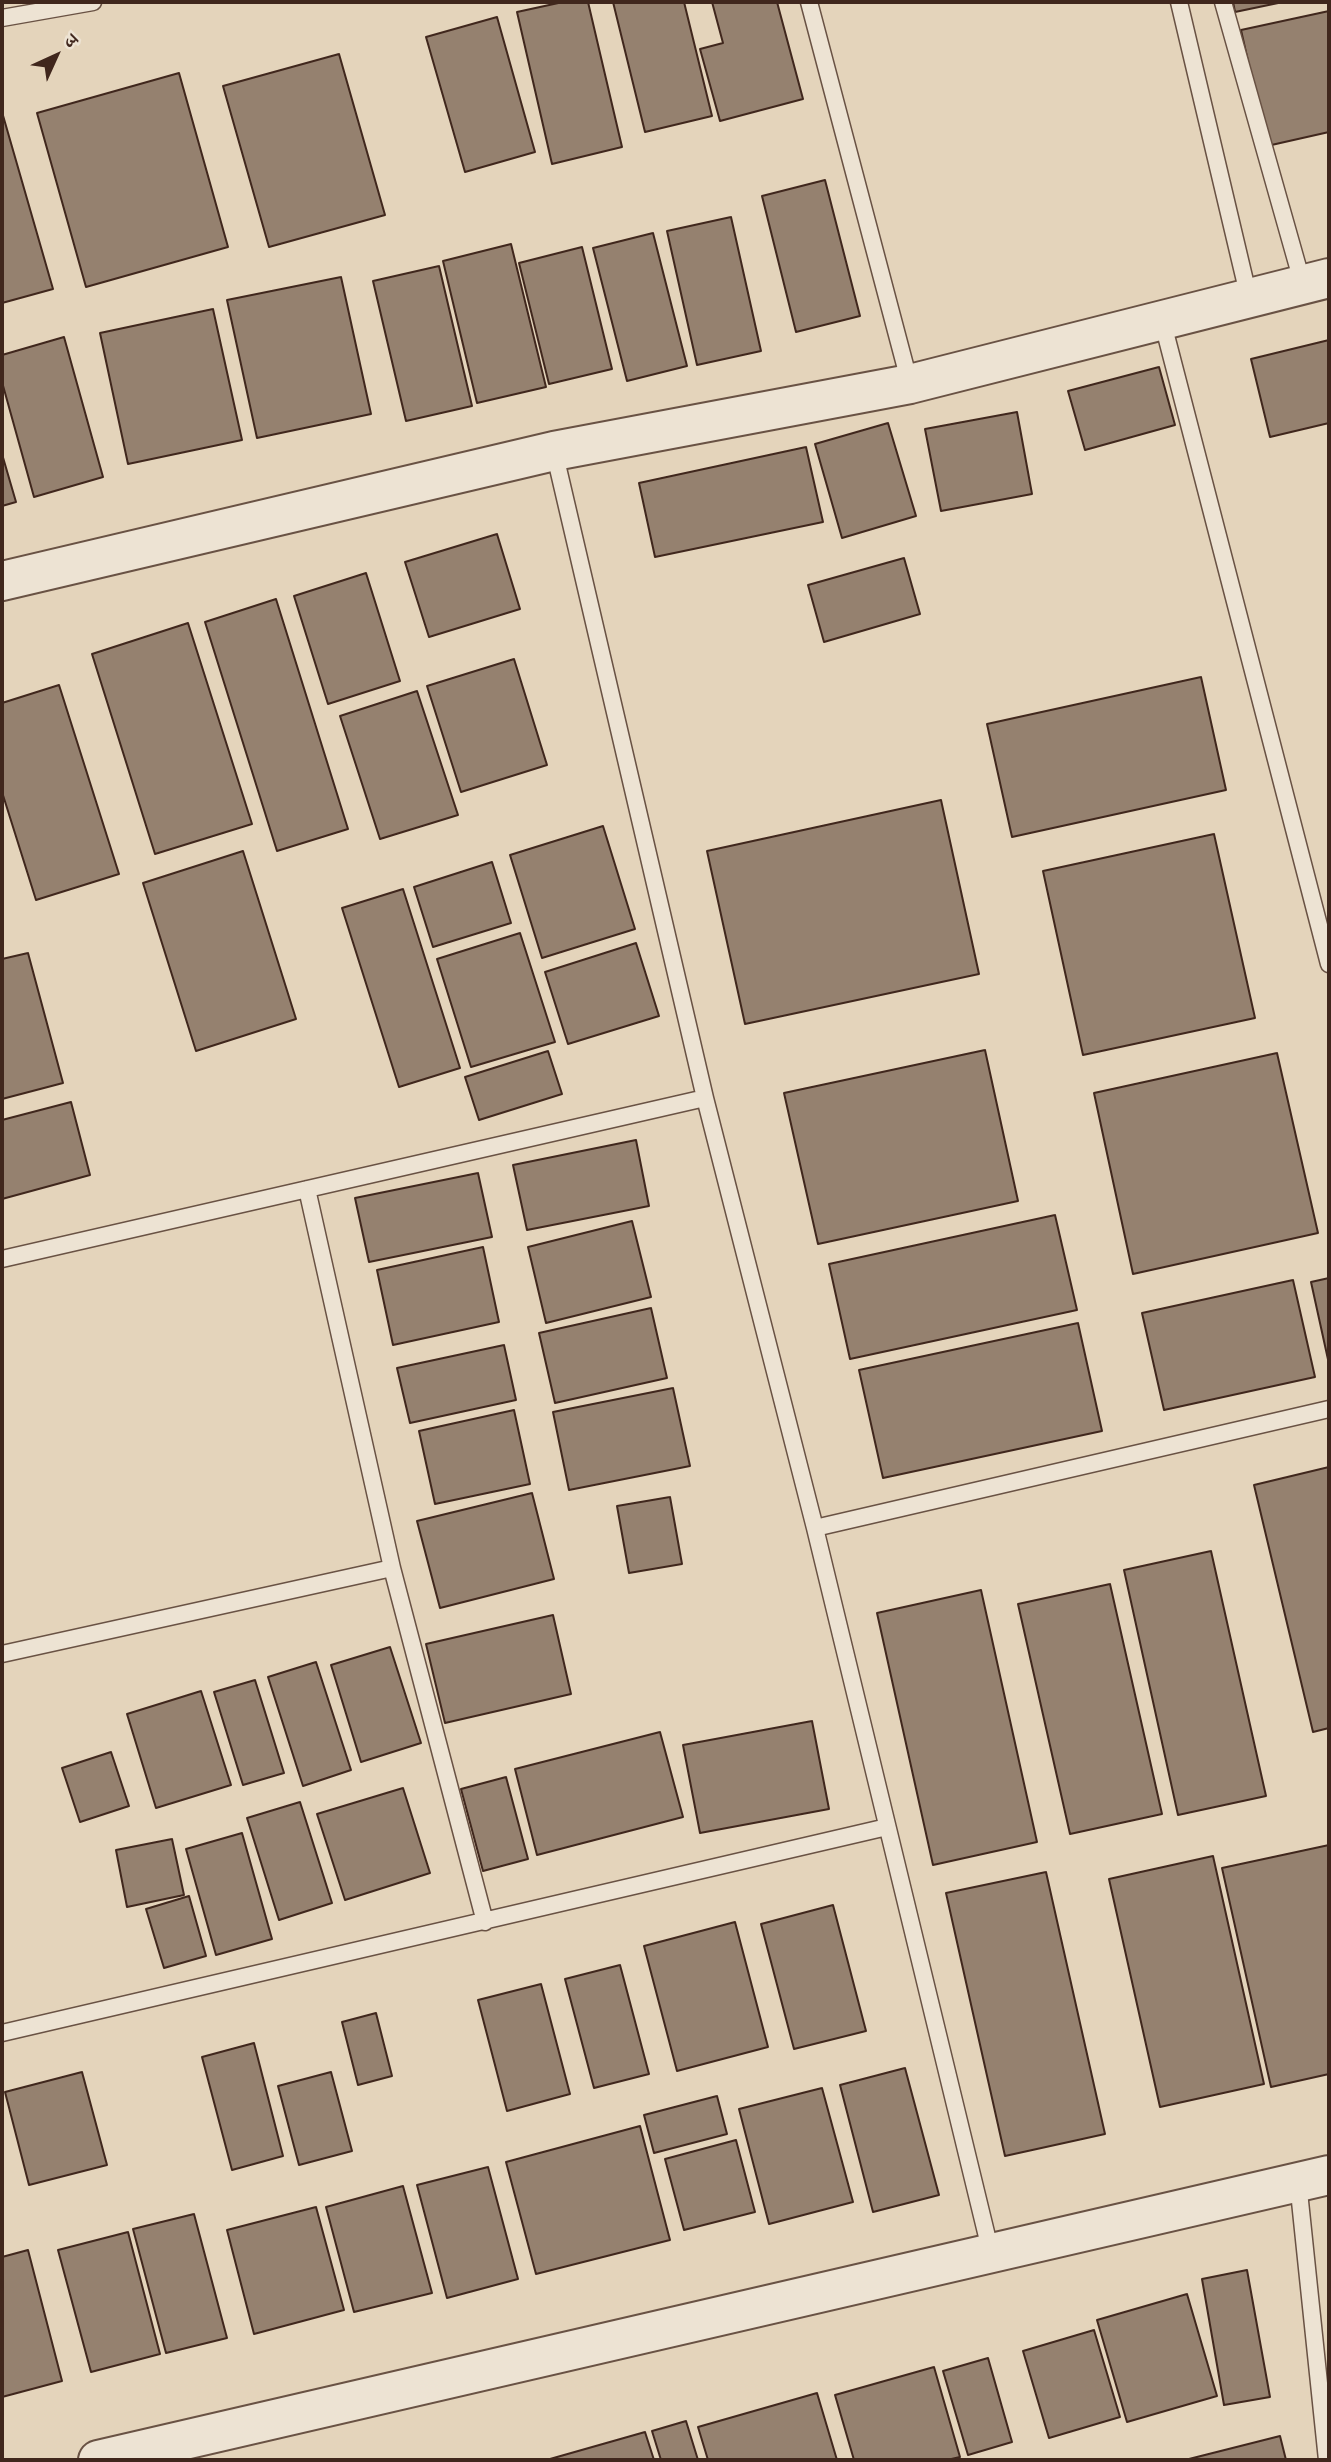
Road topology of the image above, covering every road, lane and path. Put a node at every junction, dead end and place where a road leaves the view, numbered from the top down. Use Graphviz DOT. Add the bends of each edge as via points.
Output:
graph roads {
  1 [pos="93,2"];
  2 [pos="809,2"];
  3 [pos="1179,2"];
  4 [pos="1223,2"];
  5 [pos="2,18"];
  6 [pos="1316,282"];
  7 [pos="1249,298"];
  8 [pos="1162,320"];
  9 [pos="911,384"];
  10 [pos="554,451"];
  11 [pos="2,581"];
  12 [pos="1329,964"];
  13 [pos="705,1098"];
  14 [pos="307,1189"];
  15 [pos="2,1259"];
  16 [pos="1329,1409"];
  17 [pos="815,1528"];
  18 [pos="392,1568"];
  19 [pos="2,1654"];
  20 [pos="887,1827"];
  21 [pos="485,1922"];
  22 [pos="2,2033"];
  23 [pos="1314,2178"];
  24 [pos="991,2253"];
  25 [pos="98,2460"];
  26 [pos="1326,2460"];
  1 -- 5 [label="lane"];
  2 -- 9 [label="lane"];
  3 -- 7 [label="lane"];
  4 -- 6 [label="lane"];
  6 -- 7 [label="street"];
  7 -- 8 [label="street"];
  8 -- 9 [label="street"];
  8 -- 12 [label="lane"];
  9 -- 10 [label="street"];
  10 -- 11 [label="street"];
  10 -- 13 [label="lane"];
  13 -- 14 [label="lane"];
  13 -- 17 [label="lane"];
  14 -- 15 [label="lane"];
  14 -- 18 [label="lane"];
  16 -- 17 [label="lane"];
  17 -- 20 [label="lane"];
  18 -- 19 [label="lane"];
  18 -- 21 [label="lane"];
  20 -- 21 [label="lane"];
  20 -- 24 [label="lane"];
  21 -- 22 [label="lane"];
  23 -- 24 [label="street"];
  23 -- 26 [label="lane"];
  24 -- 25 [label="street"];
}
